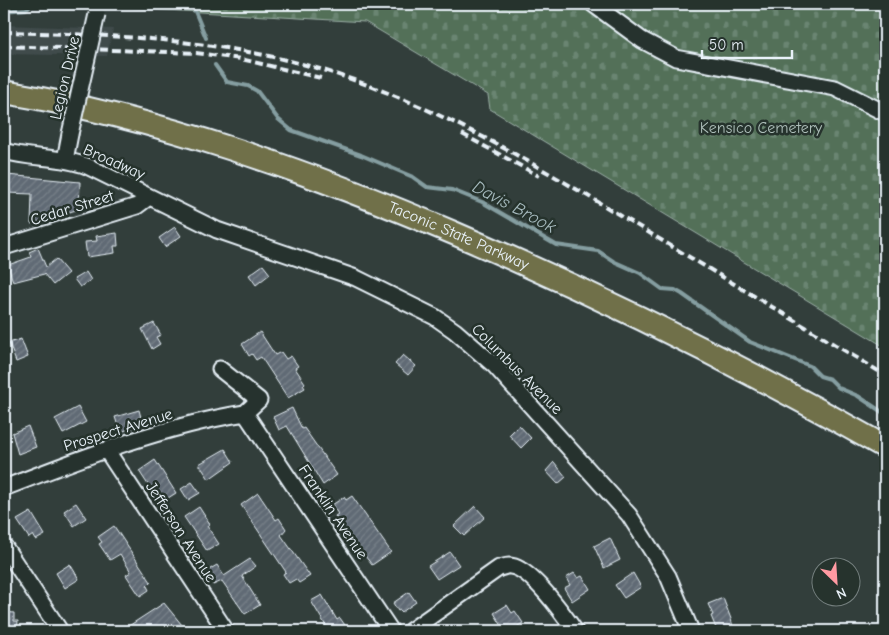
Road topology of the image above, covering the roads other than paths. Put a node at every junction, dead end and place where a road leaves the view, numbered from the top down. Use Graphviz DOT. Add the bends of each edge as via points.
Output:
graph roads {
  1 [pos="593,4"];
  2 [pos="98,9"];
  3 [pos="4,80"];
  4 [pos="4,92"];
  5 [pos="885,113"];
  6 [pos="4,151"];
  7 [pos="65,160"];
  8 [pos="149,197"];
  9 [pos="4,247"];
  10 [pos="220,369"];
  11 [pos="245,413"];
  12 [pos="885,433"];
  13 [pos="885,447"];
  14 [pos="107,451"];
  15 [pos="4,488"];
  16 [pos="4,546"];
  17 [pos="60,631"];
  18 [pos="226,631"];
  19 [pos="391,631"];
  20 [pos="410,631"];
  21 [pos="575,631"];
  22 [pos="691,631"];
  1 -- 5 [label="street" via="642,40 676,58 835,88"];
  2 -- 7 [label="street, Legion Drive, bridge"];
  3 -- 12 [label="highway, Taconic State Parkway" via="169,117 273,150 396,197 638,303"];
  4 -- 13 [label="highway, Taconic State Parkway" via="101,111 184,134 278,164 392,207 513,258 663,329"];
  6 -- 7 [label="street, Broadway"];
  7 -- 8 [label="street, Broadway" via="95,170"];
  8 -- 9 [label="street, Cedar Street" via="137,206"];
  8 -- 22 [label="street, Columbus Avenue" via="246,241 356,278 435,317 462,336 494,365 629,515 668,576"];
  10 -- 11 [label="street" via="259,400"];
  11 -- 14 [label="street, Prospect Avenue"];
  11 -- 19 [label="street, Franklin Avenue"];
  14 -- 15 [label="street, Prospect Avenue"];
  14 -- 18 [label="street, Jefferson Avenue"];
  16 -- 17 [label="street"];
  20 -- 21 [label="street" via="499,568 510,566 550,596"];
}
